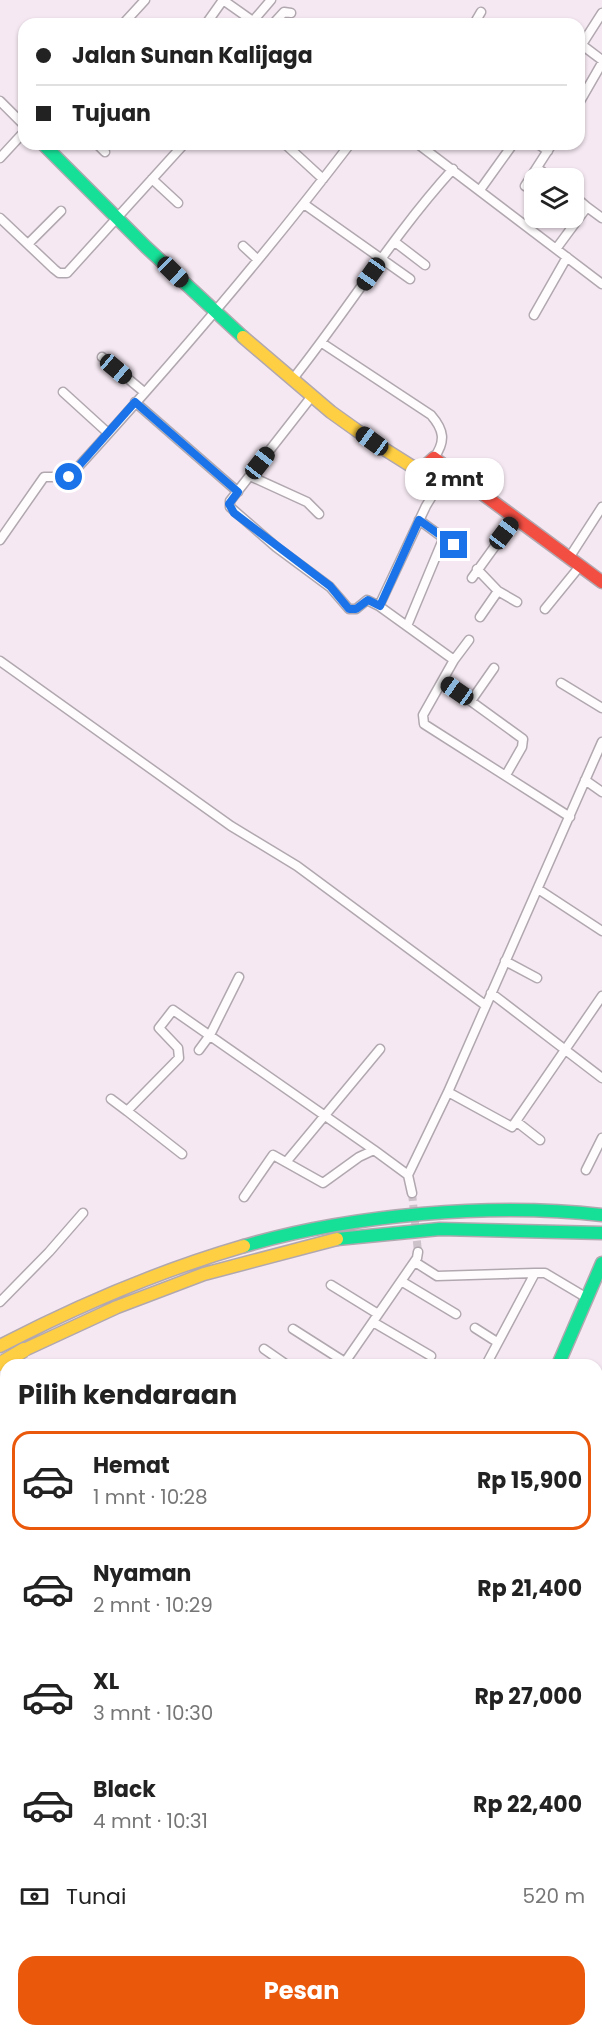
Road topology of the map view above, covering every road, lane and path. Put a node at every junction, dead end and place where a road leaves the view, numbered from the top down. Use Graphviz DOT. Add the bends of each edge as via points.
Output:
graph roads {
  1 [pos="145,0"];
  2 [pos="223,0"];
  3 [pos="271,0"];
  4 [pos="481,12"];
  5 [pos="291,13"];
  6 [pos="601,16"];
  7 [pos="128,18"];
  8 [pos="210,18"];
  9 [pos="249,18"];
  10 [pos="258,18"];
  11 [pos="278,18"];
  12 [pos="478,18"];
  13 [pos="585,40"];
  14 [pos="585,50"];
  15 [pos="602,62"];
  16 [pos="585,92"];
  17 [pos="0,101"];
  18 [pos="18,118"];
  19 [pos="18,138"];
  20 [pos="49,150"];
  21 [pos="179,150"];
  22 [pos="292,150"];
  23 [pos="345,150"];
  24 [pos="426,150"];
  25 [pos="509,150"];
  26 [pos="549,150"];
  27 [pos="0,158"];
  28 [pos="537,168"];
  29 [pos="453,170"];
  30 [pos="152,179"];
  31 [pos="323,179"];
  32 [pos="480,190"];
  33 [pos="178,202"];
  34 [pos="304,204"];
  35 [pos="584,204"];
  36 [pos="587,207"];
  37 [pos="62,211"];
  38 [pos="0,218"];
  39 [pos="117,218"];
  40 [pos="602,218"];
  41 [pos="395,242"];
  42 [pos="29,243"];
  43 [pos="243,246"];
  44 [pos="556,249"];
  45 [pos="567,257"];
  46 [pos="257,259"];
  47 [pos="381,259"];
  48 [pos="425,265"];
  49 [pos="410,279"];
  50 [pos="602,284"];
  51 [pos="214,312"];
  52 [pos="534,315"];
  53 [pos="322,343"];
  54 [pos="102,357"];
  55 [pos="292,380"];
  56 [pos="63,392"];
  57 [pos="144,392"];
  58 [pos="312,396"];
  59 [pos="135,402"];
  60 [pos="108,433"];
  61 [pos="434,458"];
  62 [pos="449,468"];
  63 [pos="250,476"];
  64 [pos="238,492"];
  65 [pos="602,507"];
  66 [pos="319,514"];
  67 [pos="516,517"];
  68 [pos="419,520"];
  69 [pos="444,537"];
  70 [pos="0,540"];
  71 [pos="464,553"];
  72 [pos="574,562"];
  73 [pos="477,569"];
  74 [pos="472,578"];
  75 [pos="602,582"];
  76 [pos="498,591"];
  77 [pos="517,602"];
  78 [pos="380,606"];
  79 [pos="545,609"];
  80 [pos="480,617"];
  81 [pos="407,626"];
  82 [pos="469,640"];
  83 [pos="454,660"];
  84 [pos="0,661"];
  85 [pos="494,668"];
  86 [pos="443,681"];
  87 [pos="561,683"];
  88 [pos="471,701"];
  89 [pos="602,708"];
  90 [pos="602,742"];
  91 [pos="506,775"];
  92 [pos="585,780"];
  93 [pos="602,792"];
  94 [pos="570,817"];
  95 [pos="538,889"];
  96 [pos="600,927"];
  97 [pos="505,961"];
  98 [pos="239,977"];
  99 [pos="537,978"];
  100 [pos="491,993"];
  101 [pos="602,996"];
  102 [pos="485,1005"];
  103 [pos="210,1035"];
  104 [pos="380,1049"];
  105 [pos="565,1049"];
  106 [pos="199,1050"];
  107 [pos="602,1078"];
  108 [pos="448,1092"];
  109 [pos="111,1098"];
  110 [pos="127,1111"];
  111 [pos="325,1116"];
  112 [pos="517,1122"];
  113 [pos="602,1138"];
  114 [pos="540,1140"];
  115 [pos="374,1150"];
  116 [pos="182,1155"];
  117 [pos="286,1161"];
  118 [pos="586,1170"];
  119 [pos="408,1175"];
  120 [pos="412,1193"];
  121 [pos="244,1197"];
  122 [pos="83,1213"];
  123 [pos="600,1215"];
  124 [pos="598,1232"];
  125 [pos="418,1252"];
  126 [pos="415,1262"];
  127 [pos="602,1263"];
  128 [pos="535,1273"];
  129 [pos="401,1281"];
  130 [pos="331,1285"];
  131 [pos="586,1298"];
  132 [pos="0,1302"];
  133 [pos="456,1314"];
  134 [pos="375,1318"];
  135 [pos="475,1328"];
  136 [pos="293,1329"];
  137 [pos="497,1342"];
  138 [pos="0,1346"];
  139 [pos="264,1349"];
  140 [pos="430,1356"];
  141 [pos="9,1359"];
  142 [pos="278,1359"];
  143 [pos="338,1359"];
  144 [pos="349,1359"];
  145 [pos="489,1359"];
  146 [pos="561,1359"];
  1 -- 7 [label="street"];
  2 -- 8 [label="street"];
  2 -- 9 [label="street"];
  3 -- 10 [label="street"];
  4 -- 12 [label="street"];
  5 -- 11 [label="street" via="282,13"];
  6 -- 13 [label="street"];
  14 -- 15 [label="street"];
  15 -- 16 [label="street"];
  17 -- 18 [label="street"];
  19 -- 27 [label="street"];
  20 -- 39 [label="main road"];
  21 -- 30 [label="street"];
  22 -- 31 [label="street"];
  23 -- 31 [label="street"];
  24 -- 29 [label="street"];
  25 -- 32 [label="street"];
  26 -- 28 [label="street"];
  29 -- 32 [label="street"];
  29 -- 41 [label="street"];
  30 -- 33 [label="street"];
  30 -- 39 [label="street"];
  31 -- 34 [label="street"];
  32 -- 44 [label="street"];
  34 -- 46 [label="street"];
  34 -- 47 [label="street"];
  35 -- 36 [label="street"];
  36 -- 40 [label="street"];
  36 -- 44 [label="street"];
  37 -- 42 [label="street"];
  38 -- 42 [label="street"];
  39 -- 42 [label="street" via="67,273 59,273"];
  39 -- 51 [label="main road"];
  41 -- 47 [label="street"];
  41 -- 48 [label="street"];
  43 -- 46 [label="street"];
  44 -- 45 [label="street"];
  45 -- 50 [label="street"];
  45 -- 52 [label="street"];
  46 -- 51 [label="street"];
  47 -- 49 [label="street"];
  47 -- 53 [label="street"];
  51 -- 55 [label="main road"];
  51 -- 57 [label="street"];
  53 -- 55 [label="street"];
  53 -- 61 [label="street" via="431,415 441,426 443,438"];
  54 -- 57 [label="street"];
  55 -- 58 [label="main road"];
  56 -- 60 [label="street"];
  57 -- 59 [label="street"];
  58 -- 61 [label="main road" via="390,454 417,469"];
  58 -- 63 [label="street"];
  59 -- 60 [label="street"];
  59 -- 64 [label="street"];
  60 -- 70 [label="street" via="69,477 45,477"];
  61 -- 62 [label="main road"];
  62 -- 67 [label="main road"];
  62 -- 68 [label="street"];
  63 -- 64 [label="street"];
  63 -- 66 [label="street" via="307,502"];
  64 -- 78 [label="street" via="229,504 234,513 330,586 349,609 368,600"];
  65 -- 72 [label="street"];
  67 -- 72 [label="main road"];
  67 -- 73 [label="street"];
  68 -- 69 [label="street"];
  68 -- 78 [label="street"];
  69 -- 71 [label="street"];
  69 -- 81 [label="street"];
  72 -- 75 [label="main road"];
  72 -- 79 [label="street"];
  73 -- 74 [label="street"];
  73 -- 76 [label="street"];
  76 -- 77 [label="street"];
  76 -- 80 [label="street"];
  78 -- 81 [label="street"];
  81 -- 83 [label="street"];
  82 -- 83 [label="street"];
  83 -- 86 [label="street"];
  84 -- 102 [label="street" via="231,826 297,866"];
  85 -- 88 [label="street"];
  86 -- 88 [label="street"];
  86 -- 91 [label="street" via="423,715 424,724"];
  87 -- 89 [label="street"];
  88 -- 91 [label="street" via="523,739"];
  90 -- 92 [label="street"];
  91 -- 94 [label="street"];
  92 -- 93 [label="street"];
  92 -- 94 [label="street"];
  94 -- 95 [label="street"];
  95 -- 96 [label="street"];
  95 -- 97 [label="street"];
  97 -- 99 [label="street"];
  97 -- 100 [label="street"];
  98 -- 103 [label="street"];
  100 -- 102 [label="street"];
  100 -- 105 [label="street"];
  101 -- 105 [label="street"];
  102 -- 108 [label="street"];
  103 -- 106 [label="street"];
  103 -- 110 [label="street" via="176,1011 168,1012 159,1028 178,1048 179,1058"];
  103 -- 111 [label="street"];
  104 -- 111 [label="street"];
  105 -- 107 [label="street"];
  105 -- 112 [label="street"];
  108 -- 112 [label="street" via="506,1126"];
  108 -- 119 [label="street"];
  109 -- 110 [label="street"];
  110 -- 116 [label="street"];
  111 -- 115 [label="street"];
  111 -- 117 [label="street"];
  112 -- 114 [label="street"];
  113 -- 118 [label="street"];
  115 -- 117 [label="street" via="323,1183"];
  115 -- 119 [label="street"];
  117 -- 121 [label="street" via="273,1155"];
  119 -- 120 [label="street"];
  122 -- 132 [label="street"];
  123 -- 138 [label="main road" via="490,1210 430,1212 293,1233 145,1278"];
  124 -- 141 [label="main road, bridge" via="450,1229 343,1238 204,1274 117,1307"];
  125 -- 126 [label="street"];
  126 -- 128 [label="street" via="437,1276"];
  126 -- 129 [label="street"];
  127 -- 131 [label="main road"];
  128 -- 131 [label="street" via="545,1273"];
  128 -- 137 [label="street"];
  129 -- 133 [label="street"];
  129 -- 134 [label="street"];
  130 -- 134 [label="street"];
  131 -- 146 [label="main road"];
  134 -- 140 [label="street"];
  134 -- 144 [label="street"];
  135 -- 137 [label="street"];
  136 -- 143 [label="street"];
  137 -- 145 [label="street"];
  139 -- 142 [label="street"];
}
